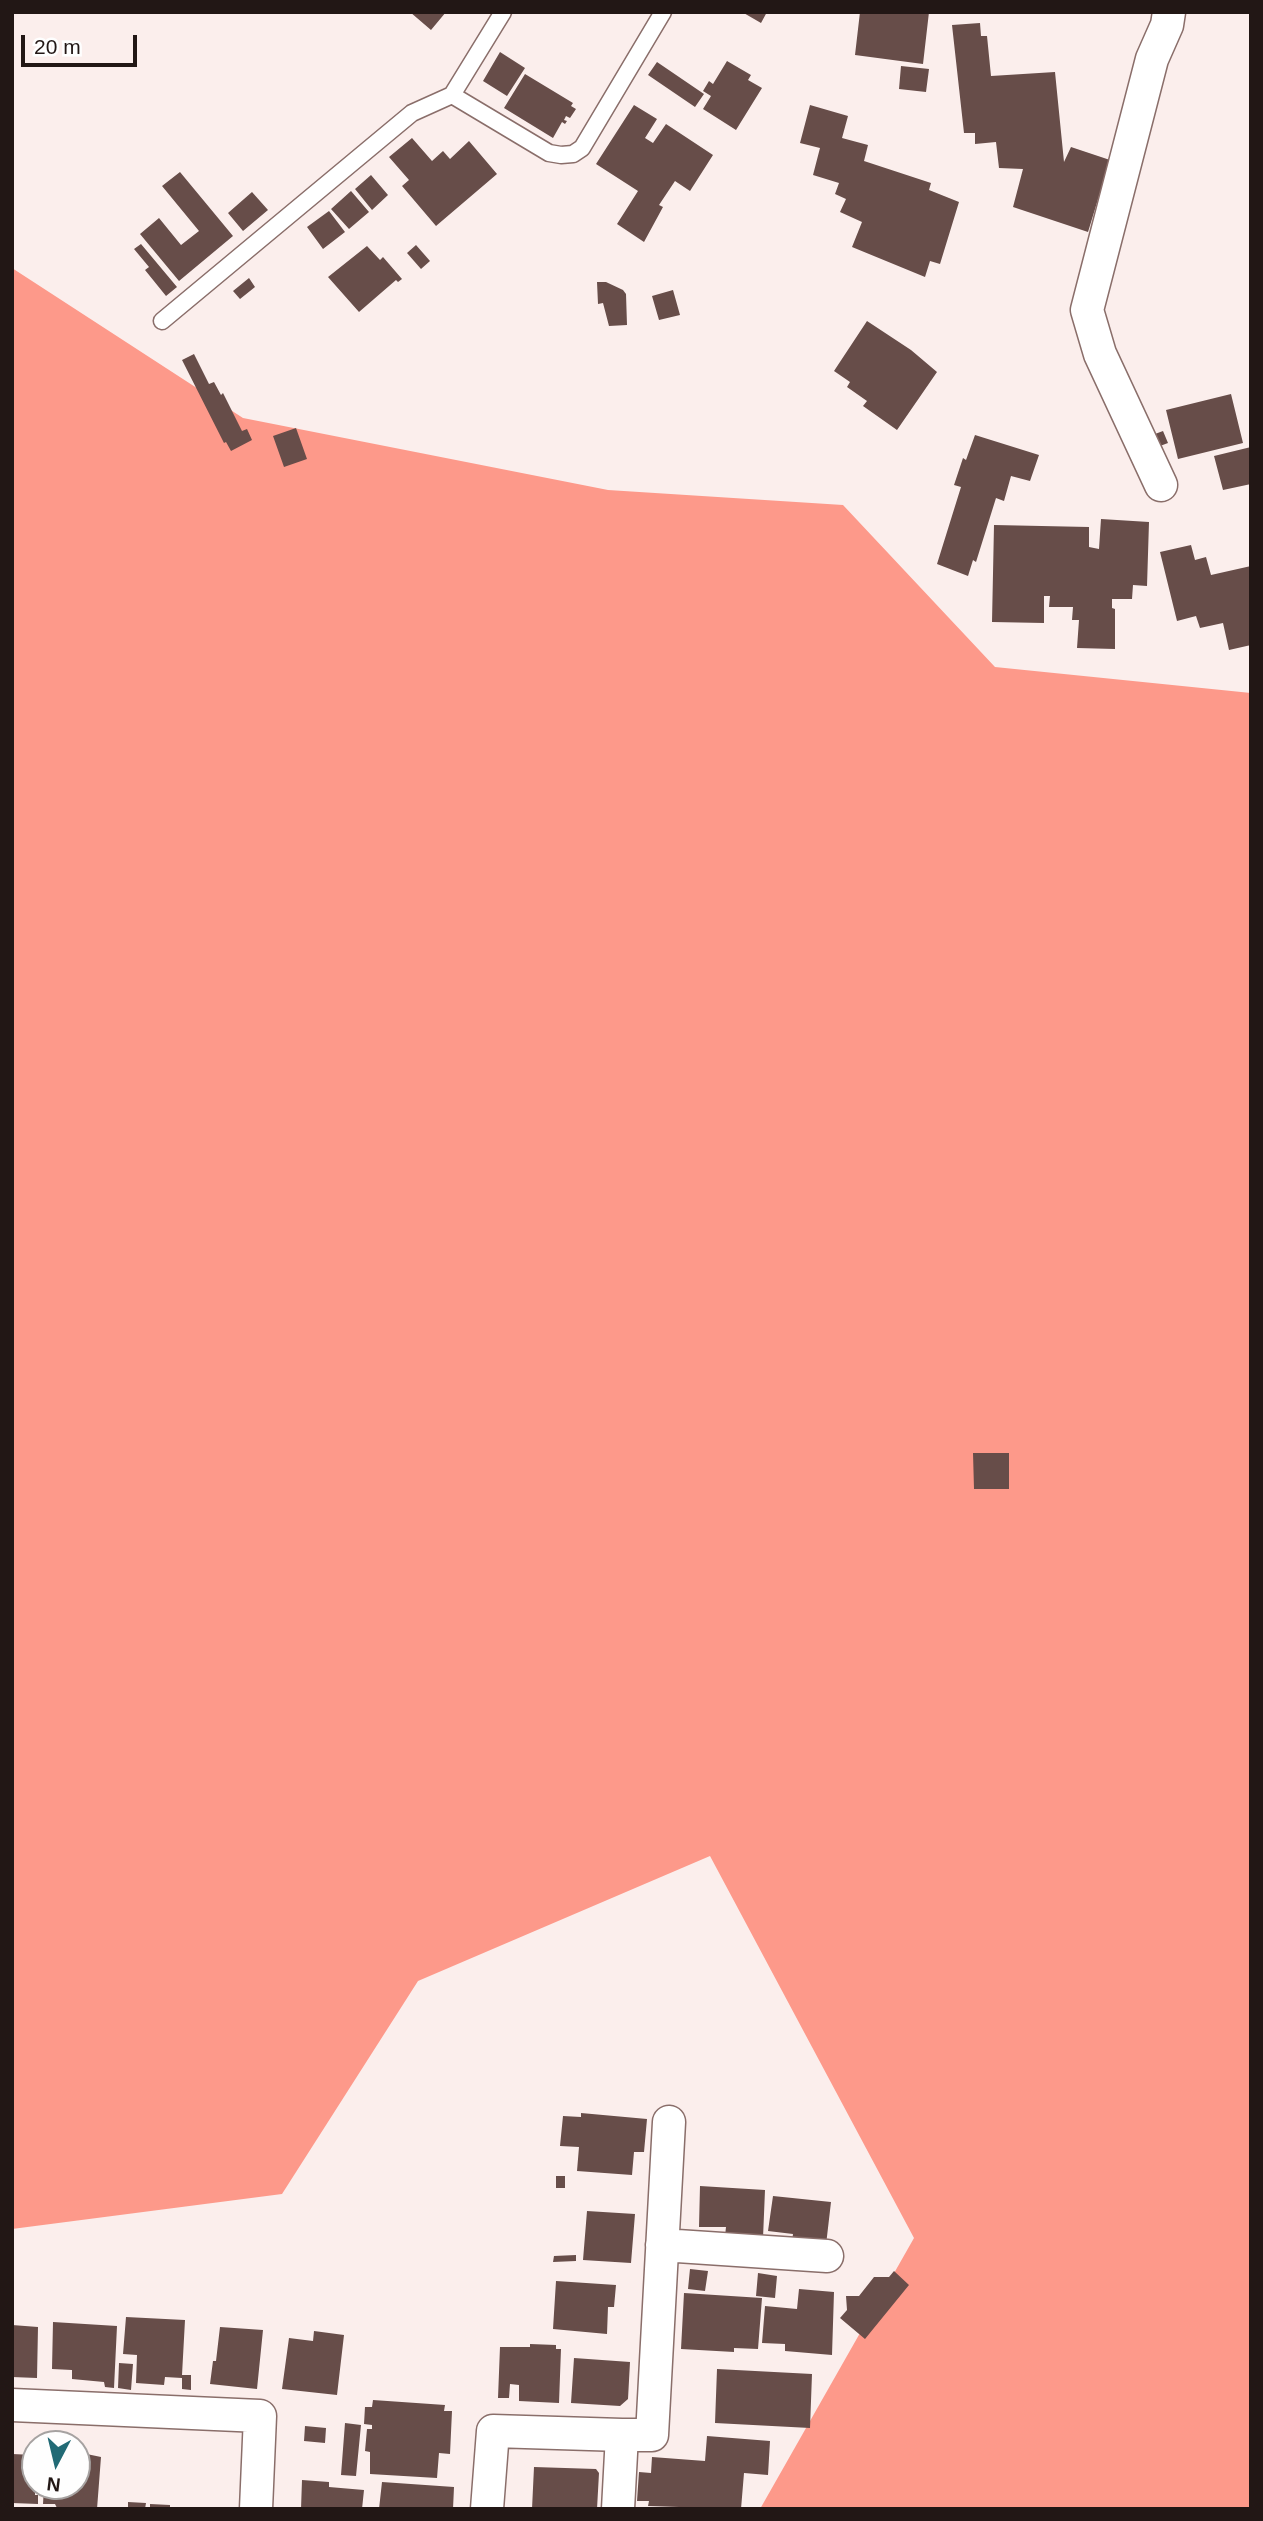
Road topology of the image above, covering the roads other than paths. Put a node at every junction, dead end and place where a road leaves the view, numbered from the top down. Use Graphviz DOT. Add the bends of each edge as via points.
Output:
graph roads {
  1 [pos="503,12"];
  2 [pos="663,12"];
  3 [pos="1169,12"];
  4 [pos="452,95"];
  5 [pos="162,321"];
  6 [pos="1161,485"];
  7 [pos="669,2122"];
  8 [pos="662,2245"];
  9 [pos="827,2256"];
  10 [pos="12,2405"];
  11 [pos="622,2435"];
  12 [pos="256,2509"];
  13 [pos="487,2509"];
  14 [pos="618,2509"];
  1 -- 4 [label="lane"];
  2 -- 4 [label="lane" via="582,148 573,154 549,153"];
  3 -- 6 [label="street" via="1152,59 1087,310 1100,354"];
  4 -- 5 [label="lane" via="412,113"];
  7 -- 8 [label="street"];
  8 -- 9 [label="street"];
  8 -- 11 [label="street" via="652,2435"];
  10 -- 12 [label="street" via="260,2416"];
  11 -- 13 [label="street" via="493,2431"];
  11 -- 14 [label="street"];
}
